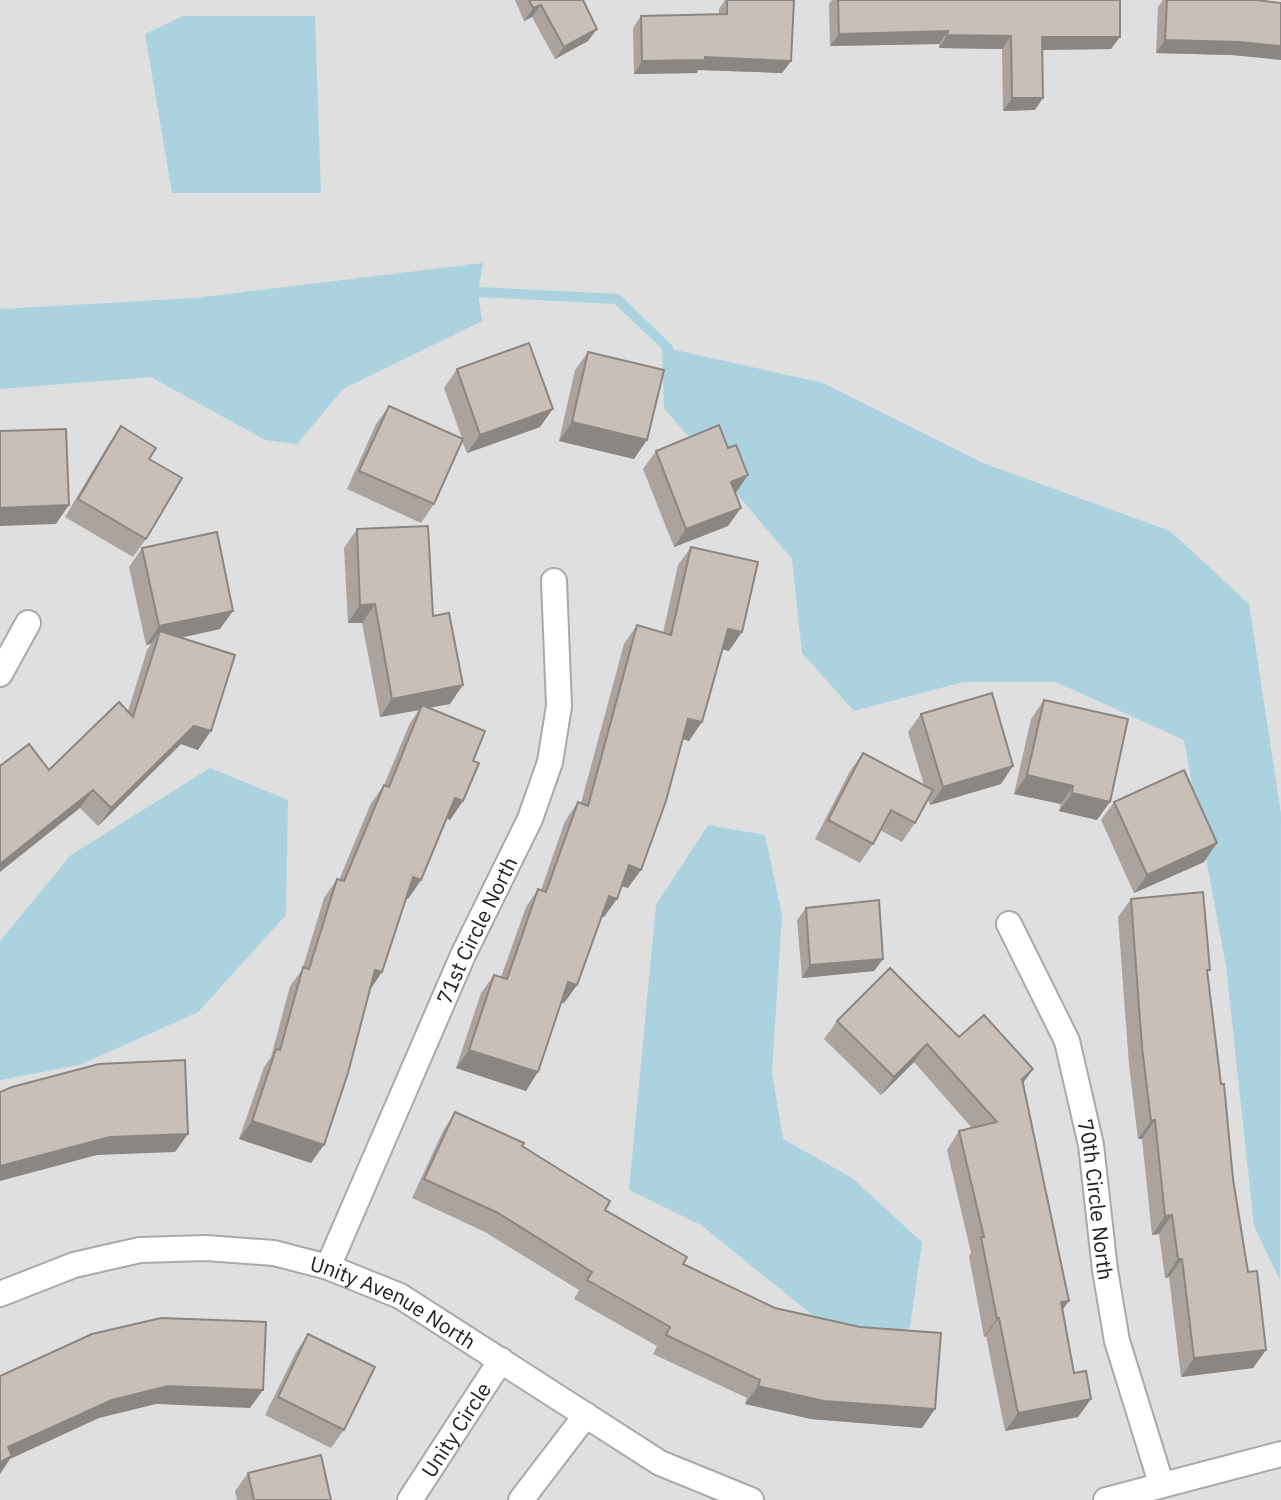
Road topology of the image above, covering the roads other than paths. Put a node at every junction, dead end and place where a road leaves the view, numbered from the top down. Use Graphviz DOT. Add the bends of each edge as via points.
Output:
graph roads {
  1 [pos="554,581"];
  2 [pos="28,623"];
  3 [pos="0,674"];
  4 [pos="1009,924"];
  5 [pos="328,1267"];
  6 [pos="0,1294"];
  7 [pos="501,1360"];
  8 [pos="586,1415"];
  9 [pos="1281,1454"];
  10 [pos="1161,1483"];
  11 [pos="410,1500"];
  12 [pos="520,1500"];
  13 [pos="751,1500"];
  14 [pos="1106,1500"];
  1 -- 5 [label="street, 71st Circle North" via="559,706 550,762 530,819 468,944"];
  2 -- 3 [label="street"];
  4 -- 10 [label="street, 70th Circle North" via="1067,1041 1091,1145 1117,1341"];
  5 -- 6 [label="street, Unity Avenue North" via="274,1253 140,1250 74,1265"];
  5 -- 7 [label="street, Unity Avenue North" via="400,1296"];
  7 -- 8 [label="street, Unity Avenue North"];
  7 -- 11 [label="street, Unity Circle"];
  8 -- 12 [label="street"];
  8 -- 13 [label="street, Unity Avenue North" via="660,1463"];
  9 -- 10 [label="street"];
  10 -- 14 [label="street"];
}
